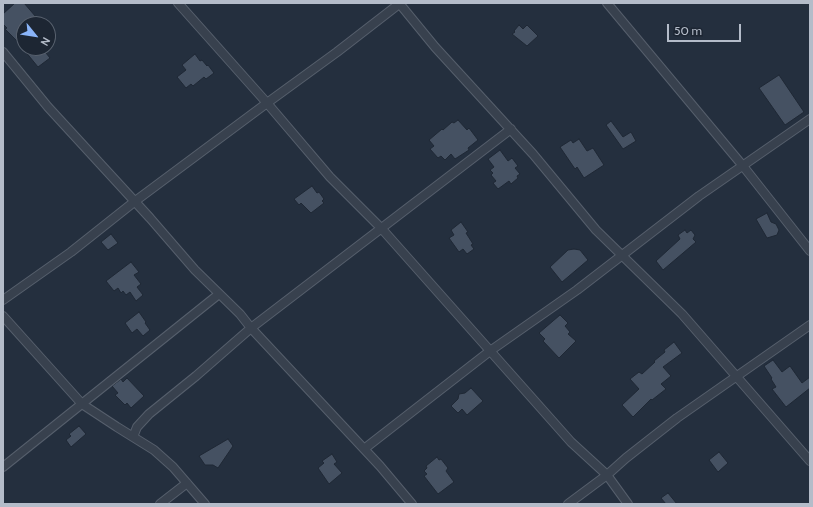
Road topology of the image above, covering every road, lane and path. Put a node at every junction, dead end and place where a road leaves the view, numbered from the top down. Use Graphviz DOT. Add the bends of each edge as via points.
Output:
graph roads {
  1 [pos="178,3"];
  2 [pos="399,3"];
  3 [pos="607,3"];
  4 [pos="3,52"];
  5 [pos="267,103"];
  6 [pos="810,118"];
  7 [pos="511,129"];
  8 [pos="743,166"];
  9 [pos="134,202"];
  10 [pos="382,229"];
  11 [pos="810,252"];
  12 [pos="622,255"];
  13 [pos="219,294"];
  14 [pos="3,300"];
  15 [pos="3,316"];
  16 [pos="810,325"];
  17 [pos="251,328"];
  18 [pos="490,352"];
  19 [pos="736,376"];
  20 [pos="82,404"];
  21 [pos="133,437"];
  22 [pos="364,449"];
  23 [pos="810,461"];
  24 [pos="3,466"];
  25 [pos="607,475"];
  26 [pos="187,483"];
  27 [pos="160,504"];
  28 [pos="205,504"];
  29 [pos="412,504"];
  30 [pos="568,504"];
  31 [pos="628,504"];
  1 -- 5 [label="street"];
  2 -- 5 [label="street"];
  2 -- 7 [label="street" via="435,47"];
  3 -- 8 [label="street"];
  4 -- 9 [label="street" via="48,107"];
  5 -- 9 [label="street"];
  5 -- 10 [label="street" via="330,177"];
  6 -- 8 [label="street"];
  7 -- 10 [label="street"];
  7 -- 12 [label="street" via="596,230"];
  8 -- 11 [label="street"];
  8 -- 12 [label="street"];
  9 -- 13 [label="street"];
  9 -- 14 [label="street" via="71,252"];
  10 -- 17 [label="street"];
  10 -- 18 [label="street"];
  12 -- 18 [label="street"];
  12 -- 19 [label="street" via="682,314"];
  13 -- 17 [label="street"];
  13 -- 20 [label="street"];
  15 -- 20 [label="street"];
  16 -- 19 [label="street"];
  17 -- 21 [label="street" via="149,414 137,427"];
  17 -- 22 [label="street"];
  18 -- 22 [label="street"];
  18 -- 25 [label="street" via="571,442"];
  19 -- 23 [label="street"];
  19 -- 25 [label="street" via="671,422"];
  20 -- 21 [label="street"];
  20 -- 24 [label="street"];
  21 -- 26 [label="street" via="154,450"];
  22 -- 29 [label="street"];
  25 -- 30 [label="street"];
  25 -- 31 [label="street"];
  26 -- 27 [label="street"];
  26 -- 28 [label="street"];
}
